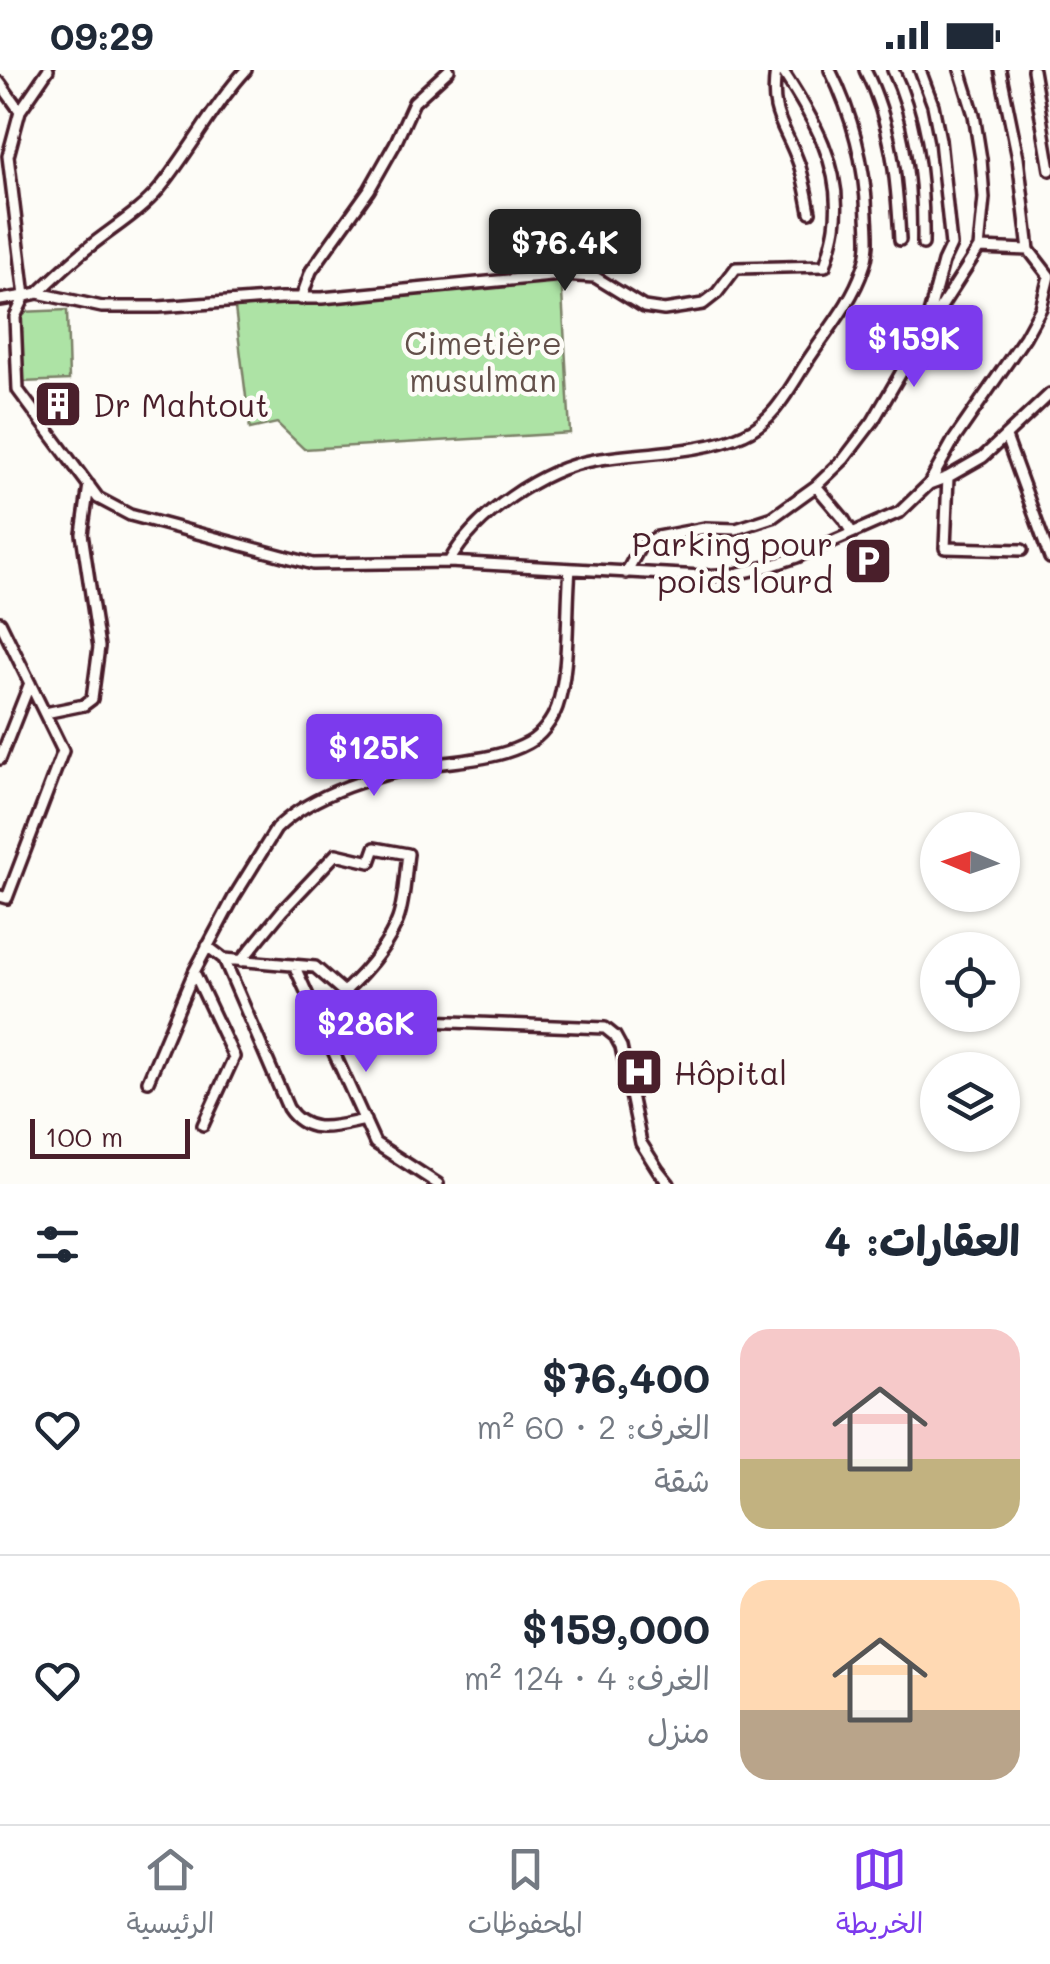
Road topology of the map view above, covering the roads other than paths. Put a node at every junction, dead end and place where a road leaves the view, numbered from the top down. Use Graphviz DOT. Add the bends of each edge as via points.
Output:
graph roads {
  1 [pos="48,70"];
  2 [pos="246,70"];
  3 [pos="450,70"];
  4 [pos="778,70"];
  5 [pos="830,70"];
  6 [pos="865,70"];
  7 [pos="893,70"];
  8 [pos="920,70"];
  9 [pos="960,70"];
  10 [pos="1000,70"];
  11 [pos="1033,70"];
  12 [pos="0,83"];
  13 [pos="20,112"];
  14 [pos="4,152"];
  15 [pos="1050,170"];
  16 [pos="810,212"];
  17 [pos="900,240"];
  18 [pos="923,244"];
  19 [pos="980,248"];
  20 [pos="1029,250"];
  21 [pos="1050,276"];
  22 [pos="38,293"];
  23 [pos="25,296"];
  24 [pos="302,299"];
  25 [pos="0,300"];
  26 [pos="923,334"];
  27 [pos="1050,394"];
  28 [pos="1006,438"];
  29 [pos="948,477"];
  30 [pos="929,484"];
  31 [pos="89,486"];
  32 [pos="816,486"];
  33 [pos="852,533"];
  34 [pos="1022,550"];
  35 [pos="1050,558"];
  36 [pos="449,562"];
  37 [pos="570,569"];
  38 [pos="626,573"];
  39 [pos="0,622"];
  40 [pos="30,684"];
  41 [pos="45,712"];
  42 [pos="0,759"];
  43 [pos="0,896"];
  44 [pos="207,946"];
  45 [pos="224,960"];
  46 [pos="242,961"];
  47 [pos="294,965"];
  48 [pos="194,972"];
  49 [pos="344,991"];
  50 [pos="148,1081"];
  51 [pos="365,1120"];
  52 [pos="203,1125"];
  53 [pos="438,1184"];
  54 [pos="670,1184"];
  1 -- 13 [label="street"];
  2 -- 22 [label="street" via="158,190"];
  3 -- 24 [label="street" via="414,102 369,190 311,270"];
  4 -- 16 [label="street" via="775,110 799,164"];
  4 -- 24 [label="street" via="814,122 832,171 836,226 826,266 736,268 703,304 664,310 644,307 594,278 561,275"];
  5 -- 36 [label="street" via="864,173 866,260 858,283 780,402 746,434 676,451 593,460 543,479 480,520"];
  6 -- 17 [label="street" via="890,137"];
  7 -- 18 [label="street" via="914,138"];
  8 -- 26 [label="street" via="940,140 952,245"];
  9 -- 19 [label="street" via="982,159"];
  10 -- 20 [label="street"];
  11 -- 15 [label="street"];
  12 -- 13 [label="street"];
  13 -- 14 [label="street"];
  14 -- 23 [label="street"];
  19 -- 20 [label="street"];
  19 -- 26 [label="street"];
  20 -- 21 [label="street"];
  21 -- 30 [label="street" via="1042,308"];
  22 -- 23 [label="street"];
  22 -- 24 [label="street" via="130,308"];
  23 -- 25 [label="street"];
  23 -- 31 [label="street" via="15,317 18,390"];
  26 -- 32 [label="street" via="874,421"];
  27 -- 28 [label="street"];
  28 -- 29 [label="street"];
  28 -- 35 [label="street"];
  29 -- 30 [label="street"];
  29 -- 34 [label="street" via="945,548"];
  30 -- 33 [label="street" via="900,512"];
  31 -- 36 [label="street" via="130,515 313,564"];
  31 -- 41 [label="street" via="82,534 99,647 92,700"];
  32 -- 33 [label="street"];
  32 -- 38 [label="street" via="752,525 657,537 640,547"];
  33 -- 38 [label="street" via="736,574"];
  36 -- 37 [label="street"];
  37 -- 38 [label="street"];
  37 -- 44 [label="street" via="561,692 544,729 500,754 391,774 299,809 276,829"];
  39 -- 40 [label="street"];
  40 -- 41 [label="street"];
  40 -- 42 [label="street"];
  41 -- 43 [label="street" via="63,750 8,898"];
  44 -- 45 [label="street"];
  44 -- 48 [label="street"];
  45 -- 46 [label="street"];
  45 -- 51 [label="street" via="295,1118 330,1127"];
  46 -- 47 [label="street"];
  46 -- 49 [label="street" via="336,854 370,862 375,848 408,854 399,918 380,952"];
  47 -- 49 [label="street" via="315,967"];
  47 -- 51 [label="street"];
  48 -- 50 [label="street"];
  48 -- 52 [label="street" via="234,1057"];
  49 -- 54 [label="street" via="362,1008 402,1020 605,1028 621,1047 642,1143"];
  51 -- 53 [label="street" via="376,1142"];
}
